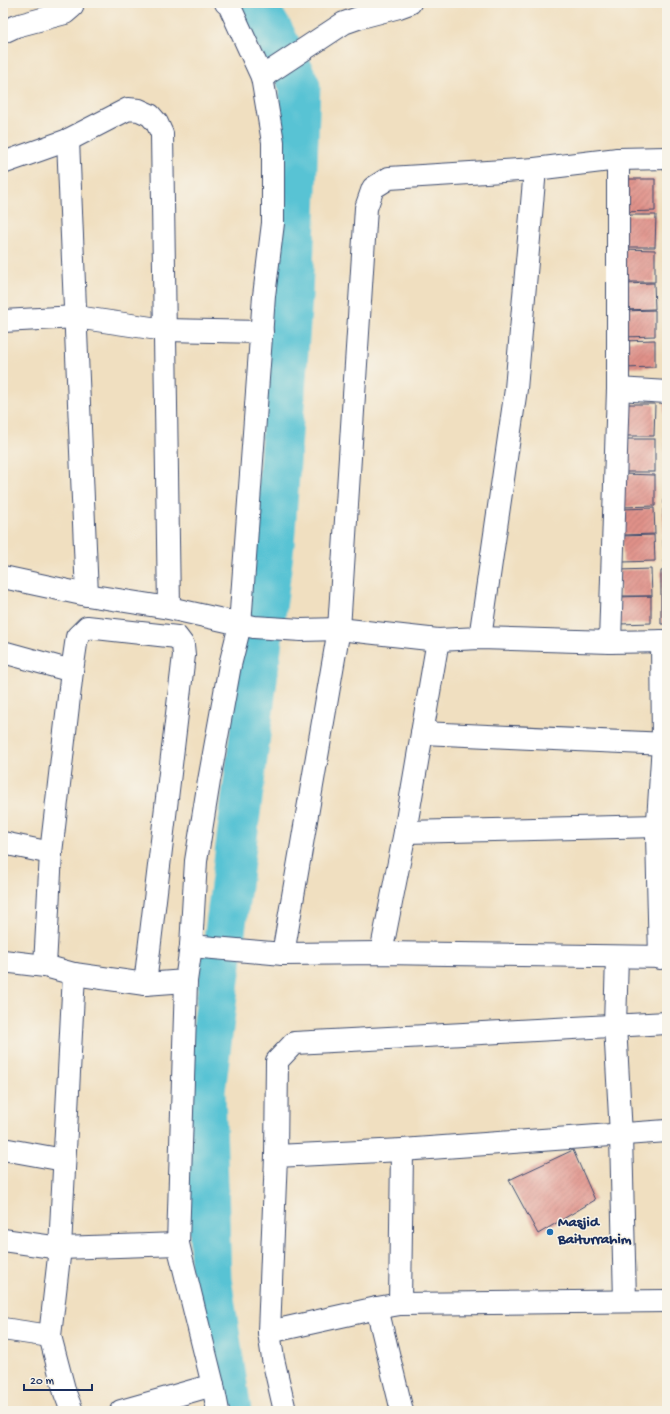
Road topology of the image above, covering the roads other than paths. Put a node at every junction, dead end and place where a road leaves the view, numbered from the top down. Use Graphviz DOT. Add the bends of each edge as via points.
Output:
graph roads {
  1 [pos="72,3"];
  2 [pos="226,3"];
  3 [pos="410,3"];
  4 [pos="3,32"];
  5 [pos="269,72"];
  6 [pos="68,140"];
  7 [pos="667,158"];
  8 [pos="618,159"];
  9 [pos="3,162"];
  10 [pos="535,169"];
  11 [pos="76,317"];
  12 [pos="3,321"];
  13 [pos="165,330"];
  14 [pos="262,332"];
  15 [pos="618,389"];
  16 [pos="667,392"];
  17 [pos="3,577"];
  18 [pos="87,596"];
  19 [pos="169,608"];
  20 [pos="247,626"];
  21 [pos="339,629"];
  22 [pos="480,638"];
  23 [pos="438,640"];
  24 [pos="664,641"];
  25 [pos="610,642"];
  26 [pos="3,652"];
  27 [pos="72,671"];
  28 [pos="422,733"];
  29 [pos="665,744"];
  30 [pos="405,832"];
  31 [pos="661,833"];
  32 [pos="3,843"];
  33 [pos="51,853"];
  34 [pos="200,946"];
  35 [pos="274,952"];
  36 [pos="380,953"];
  37 [pos="617,957"];
  38 [pos="664,958"];
  39 [pos="3,961"];
  40 [pos="45,966"];
  41 [pos="74,974"];
  42 [pos="186,981"];
  43 [pos="145,984"];
  44 [pos="667,1023"];
  45 [pos="615,1025"];
  46 [pos="667,1131"];
  47 [pos="621,1134"];
  48 [pos="3,1149"];
  49 [pos="402,1150"];
  50 [pos="276,1156"];
  51 [pos="64,1160"];
  52 [pos="3,1240"];
  53 [pos="178,1244"];
  54 [pos="60,1248"];
  55 [pos="625,1301"];
  56 [pos="667,1301"];
  57 [pos="400,1304"];
  58 [pos="377,1308"];
  59 [pos="3,1329"];
  60 [pos="269,1332"];
  61 [pos="50,1336"];
  62 [pos="213,1385"];
  63 [pos="72,1411"];
  64 [pos="121,1411"];
  65 [pos="218,1411"];
  66 [pos="286,1411"];
  67 [pos="402,1411"];
  1 -- 4 [label="street" via="72,7 65,13"];
  2 -- 5 [label="street"];
  3 -- 5 [label="street" via="344,23"];
  5 -- 14 [label="street" via="273,142 273,223"];
  6 -- 9 [label="street"];
  6 -- 11 [label="street"];
  6 -- 13 [label="street" via="128,109 140,110 150,115 157,123 162,134"];
  7 -- 8 [label="street"];
  8 -- 10 [label="street"];
  8 -- 15 [label="street"];
  10 -- 21 [label="street" via="389,178 373,188 366,208"];
  10 -- 22 [label="street" via="516,389"];
  11 -- 12 [label="street"];
  11 -- 13 [label="street"];
  11 -- 18 [label="street"];
  13 -- 14 [label="street"];
  13 -- 19 [label="street"];
  14 -- 20 [label="street"];
  15 -- 16 [label="street"];
  15 -- 25 [label="street"];
  17 -- 18 [label="street"];
  18 -- 19 [label="street"];
  19 -- 20 [label="street"];
  20 -- 21 [label="street" via="301,630"];
  20 -- 34 [label="street" via="230,665 198,854"];
  21 -- 23 [label="street"];
  21 -- 35 [label="street"];
  22 -- 23 [label="street"];
  22 -- 25 [label="street"];
  23 -- 28 [label="street"];
  24 -- 25 [label="street"];
  24 -- 29 [label="street"];
  26 -- 27 [label="street"];
  27 -- 33 [label="street"];
  27 -- 43 [label="street" via="77,637 88,627 177,637 183,645 184,655"];
  28 -- 29 [label="street"];
  28 -- 30 [label="street"];
  29 -- 31 [label="street"];
  30 -- 31 [label="street"];
  30 -- 36 [label="street"];
  31 -- 38 [label="street"];
  32 -- 33 [label="street"];
  33 -- 40 [label="street"];
  34 -- 35 [label="street"];
  34 -- 42 [label="street"];
  35 -- 36 [label="street"];
  36 -- 37 [label="street"];
  37 -- 38 [label="street"];
  37 -- 45 [label="street"];
  39 -- 40 [label="street"];
  40 -- 41 [label="street"];
  41 -- 43 [label="street"];
  41 -- 51 [label="street"];
  42 -- 43 [label="street"];
  42 -- 53 [label="street"];
  44 -- 45 [label="street"];
  45 -- 47 [label="street"];
  45 -- 50 [label="street" via="294,1043 277,1061"];
  46 -- 47 [label="street"];
  47 -- 49 [label="street"];
  47 -- 55 [label="street"];
  48 -- 51 [label="street"];
  49 -- 50 [label="street"];
  49 -- 57 [label="street"];
  50 -- 60 [label="street"];
  51 -- 54 [label="street"];
  52 -- 54 [label="street"];
  53 -- 54 [label="street"];
  53 -- 62 [label="street"];
  54 -- 61 [label="street"];
  55 -- 56 [label="street"];
  55 -- 57 [label="street"];
  57 -- 58 [label="street"];
  58 -- 60 [label="street"];
  58 -- 67 [label="street"];
  59 -- 61 [label="street"];
  60 -- 66 [label="street"];
  61 -- 63 [label="street"];
  62 -- 64 [label="street"];
  62 -- 65 [label="street"];
}
